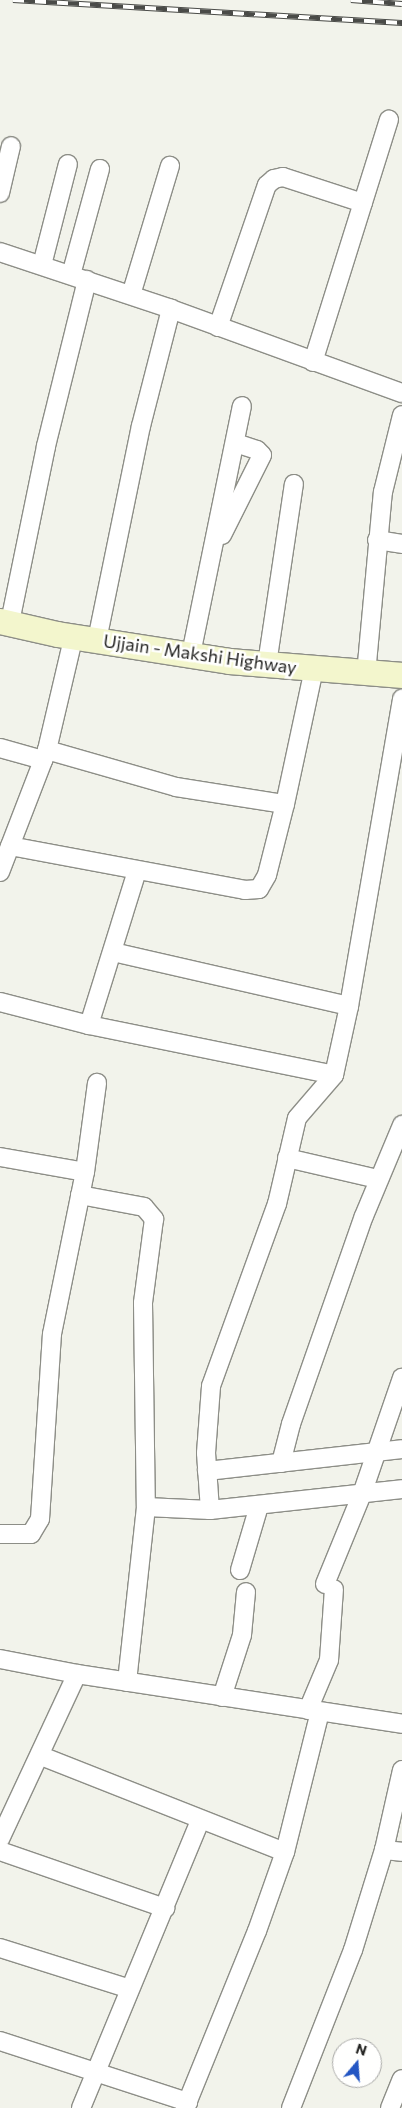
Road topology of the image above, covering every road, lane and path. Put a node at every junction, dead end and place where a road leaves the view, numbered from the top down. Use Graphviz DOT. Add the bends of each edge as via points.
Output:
graph roads {
  1 [pos="388,120"];
  2 [pos="11,146"];
  3 [pos="68,164"];
  4 [pos="170,166"];
  5 [pos="100,169"];
  6 [pos="0,193"];
  7 [pos="363,203"];
  8 [pos="0,252"];
  9 [pos="42,265"];
  10 [pos="79,277"];
  11 [pos="131,296"];
  12 [pos="171,309"];
  13 [pos="218,327"];
  14 [pos="313,362"];
  15 [pos="402,393"];
  16 [pos="242,406"];
  17 [pos="402,415"];
  18 [pos="235,443"];
  19 [pos="294,484"];
  20 [pos="377,540"];
  21 [pos="402,544"];
  22 [pos="212,556"];
  23 [pos="5,622"];
  24 [pos="86,638"];
  25 [pos="190,654"];
  26 [pos="266,664"];
  27 [pos="314,669"];
  28 [pos="366,674"];
  29 [pos="402,675"];
  30 [pos="402,699"];
  31 [pos="0,748"];
  32 [pos="45,755"];
  33 [pos="285,804"];
  34 [pos="10,846"];
  35 [pos="137,871"];
  36 [pos="0,872"];
  37 [pos="114,952"];
  38 [pos="0,1002"];
  39 [pos="349,1006"];
  40 [pos="90,1025"];
  41 [pos="334,1076"];
  42 [pos="97,1083"];
  43 [pos="402,1125"];
  44 [pos="0,1157"];
  45 [pos="287,1158"];
  46 [pos="85,1172"];
  47 [pos="378,1179"];
  48 [pos="80,1195"];
  49 [pos="402,1378"];
  50 [pos="402,1449"];
  51 [pos="377,1453"];
  52 [pos="280,1463"];
  53 [pos="207,1471"];
  54 [pos="402,1489"];
  55 [pos="362,1494"];
  56 [pos="259,1506"];
  57 [pos="146,1507"];
  58 [pos="210,1510"];
  59 [pos="0,1534"];
  60 [pos="240,1570"];
  61 [pos="246,1592"];
  62 [pos="0,1659"];
  63 [pos="77,1674"];
  64 [pos="127,1682"];
  65 [pos="222,1697"];
  66 [pos="314,1711"];
  67 [pos="402,1724"];
  68 [pos="41,1756"];
  69 [pos="402,1770"];
  70 [pos="200,1820"];
  71 [pos="0,1838"];
  72 [pos="384,1850"];
  73 [pos="0,1851"];
  74 [pos="285,1852"];
  75 [pos="402,1852"];
  76 [pos="165,1908"];
  77 [pos="0,1948"];
  78 [pos="130,1990"];
  79 [pos="0,2042"];
  80 [pos="96,2072"];
  81 [pos="402,2079"];
  82 [pos="187,2105"];
  83 [pos="81,2108"];
  84 [pos="291,2108"];
  85 [pos="390,2108"];
  1 -- 7 [label="street"];
  2 -- 6 [label="street"];
  3 -- 9 [label="street"];
  4 -- 11 [label="street"];
  5 -- 10 [label="street"];
  7 -- 13 [label="street" via="283,178 274,179 267,185"];
  7 -- 14 [label="street"];
  8 -- 9 [label="street"];
  9 -- 10 [label="street"];
  10 -- 11 [label="street"];
  10 -- 23 [label="street" via="52,418"];
  11 -- 12 [label="street"];
  12 -- 13 [label="street"];
  12 -- 24 [label="street"];
  13 -- 14 [label="street"];
  14 -- 15 [label="street"];
  16 -- 18 [label="street"];
  17 -- 20 [label="street" via="383,492"];
  18 -- 22 [label="street"];
  18 -- 22 [label="street" via="257,450 262,455"];
  19 -- 26 [label="street"];
  20 -- 21 [label="street"];
  20 -- 28 [label="street"];
  22 -- 25 [label="street"];
  23 -- 24 [label="main road, Ujjain - Makshi Highway"];
  24 -- 25 [label="main road, Ujjain - Makshi Highway"];
  24 -- 32 [label="street"];
  25 -- 26 [label="main road, Ujjain - Makshi Highway"];
  26 -- 27 [label="main road, Ujjain - Makshi Highway"];
  27 -- 28 [label="main road, Ujjain - Makshi Highway"];
  27 -- 33 [label="street"];
  28 -- 29 [label="main road, Ujjain - Makshi Highway"];
  30 -- 39 [label="street"];
  31 -- 32 [label="street"];
  32 -- 33 [label="street" via="176,787"];
  32 -- 34 [label="street"];
  33 -- 35 [label="street" via="267,875 259,889 245,890"];
  34 -- 35 [label="street"];
  34 -- 36 [label="street"];
  35 -- 37 [label="street"];
  37 -- 39 [label="street"];
  37 -- 40 [label="street"];
  38 -- 40 [label="street"];
  39 -- 41 [label="street"];
  40 -- 41 [label="street"];
  41 -- 45 [label="street" via="297,1118"];
  42 -- 46 [label="street"];
  43 -- 47 [label="street"];
  44 -- 46 [label="street"];
  45 -- 47 [label="street"];
  45 -- 53 [label="street" via="277,1204 212,1386 207,1425"];
  46 -- 48 [label="street"];
  47 -- 52 [label="street"];
  48 -- 57 [label="street" via="139,1206 154,1220 143,1302"];
  48 -- 59 [label="street" via="52,1334 40,1519 31,1534"];
  49 -- 51 [label="street"];
  50 -- 51 [label="street"];
  51 -- 52 [label="street"];
  51 -- 55 [label="street"];
  52 -- 53 [label="street"];
  53 -- 58 [label="street"];
  54 -- 55 [label="street"];
  55 -- 56 [label="street"];
  55 -- 66 [label="street" via="329,1587 329,1660"];
  56 -- 58 [label="street"];
  56 -- 60 [label="street"];
  57 -- 58 [label="street"];
  57 -- 64 [label="street"];
  61 -- 65 [label="street" via="242,1635"];
  62 -- 63 [label="street"];
  63 -- 64 [label="street"];
  63 -- 68 [label="street"];
  64 -- 65 [label="street"];
  65 -- 66 [label="street"];
  66 -- 67 [label="street"];
  66 -- 74 [label="street"];
  68 -- 70 [label="street"];
  68 -- 71 [label="street"];
  69 -- 72 [label="street"];
  70 -- 74 [label="street"];
  70 -- 76 [label="street"];
  72 -- 75 [label="street"];
  72 -- 84 [label="street" via="353,1950"];
  73 -- 76 [label="street"];
  74 -- 82 [label="street"];
  76 -- 78 [label="street"];
  77 -- 78 [label="street"];
  78 -- 80 [label="street"];
  79 -- 80 [label="street"];
  80 -- 82 [label="street"];
  80 -- 83 [label="street"];
  81 -- 85 [label="street"];
}
